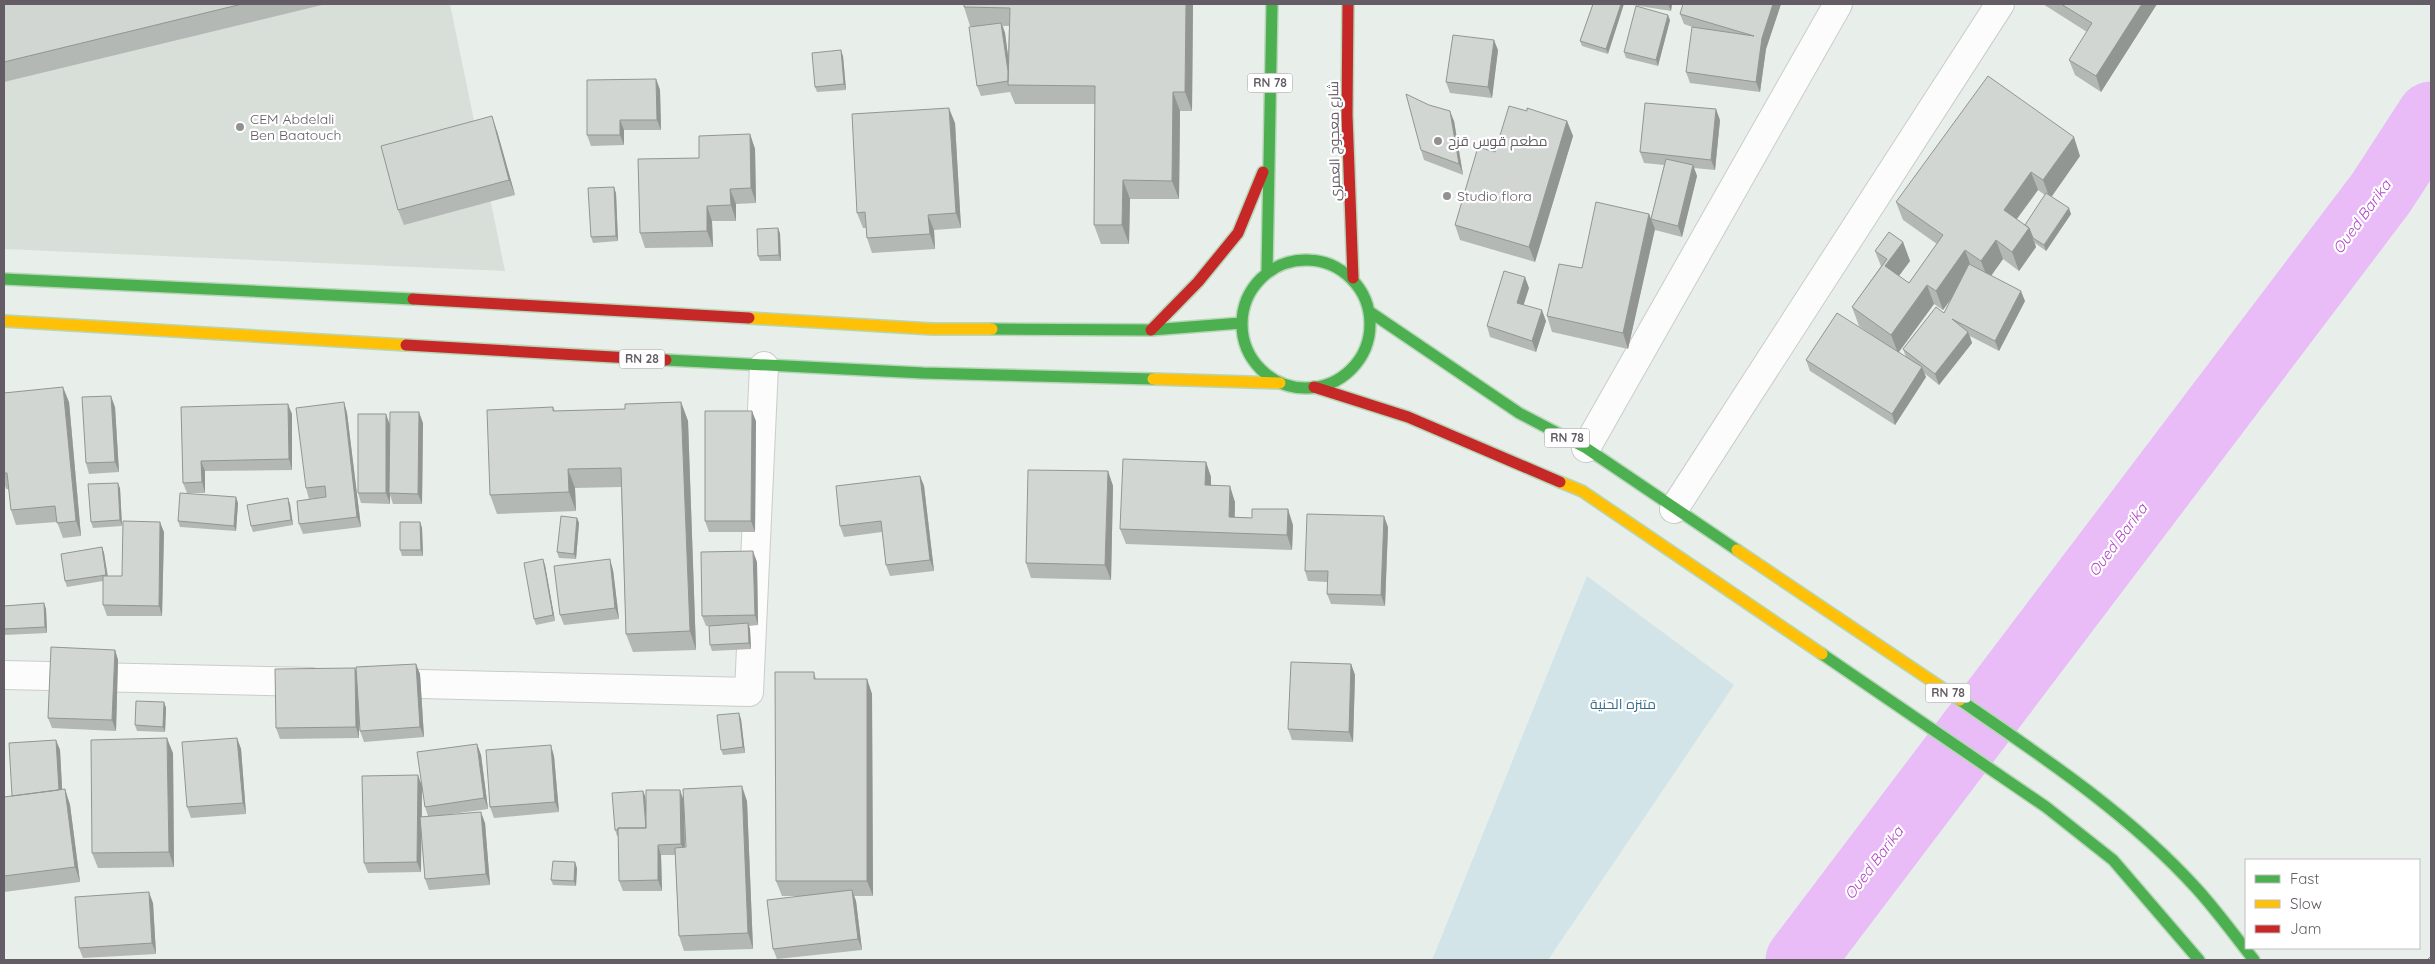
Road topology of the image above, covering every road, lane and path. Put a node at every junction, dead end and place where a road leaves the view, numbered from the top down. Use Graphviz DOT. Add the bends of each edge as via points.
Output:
graph roads {
  1 [pos="1272,4"];
  2 [pos="1348,4"];
  3 [pos="1838,4"];
  4 [pos="2000,4"];
  5 [pos="1268,162"];
  6 [pos="1268,272"];
  7 [pos="1353,278"];
  8 [pos="4,279"];
  9 [pos="1370,312"];
  10 [pos="4,321"];
  11 [pos="1241,323"];
  12 [pos="1151,330"];
  13 [pos="764,366"];
  14 [pos="1280,383"];
  15 [pos="1314,388"];
  16 [pos="1586,448"];
  17 [pos="1674,509"];
  18 [pos="4,674"];
  19 [pos="332,682"];
  20 [pos="361,683"];
  21 [pos="2245,949"];
  22 [pos="2245,949"];
  23 [pos="2199,960"];
  24 [pos="2254,960"];
  1 -- 5 [label="main road, RN 78"];
  2 -- 7 [label="main road, شارع معجوج العمري" via="1347,114"];
  3 -- 16 [label="street"];
  4 -- 17 [label="street"];
  5 -- 6 [label="main road"];
  5 -- 12 [label="main road, RN 78" via="1238,233 1198,282"];
  6 -- 7 [label="main road" via="1284,264 1320,260"];
  6 -- 11 [label="main road" via="1254,286 1245,304"];
  7 -- 9 [label="main road" via="1364,294"];
  8 -- 12 [label="main road" via="350,295 932,329"];
  9 -- 15 [label="main road" via="1364,353 1352,370 1334,382"];
  9 -- 16 [label="main road, RN 78" via="1519,413"];
  10 -- 13 [label="main road, RN 28"];
  11 -- 12 [label="main road"];
  11 -- 14 [label="main road" via="1248,352 1256,365"];
  13 -- 14 [label="main road, RN 28"];
  13 -- 20 [label="street" via="749,692"];
  14 -- 15 [label="main road"];
  15 -- 23 [label="main road" via="1408,417 1582,491 2046,807 2113,860"];
  16 -- 17 [label="main road, RN 78"];
  17 -- 21 [label="main road, RN 78" via="2029,747 2130,824 2198,889"];
  18 -- 19 [label="street"];
  22 -- 24 [label="main road, RN 78"];
}
